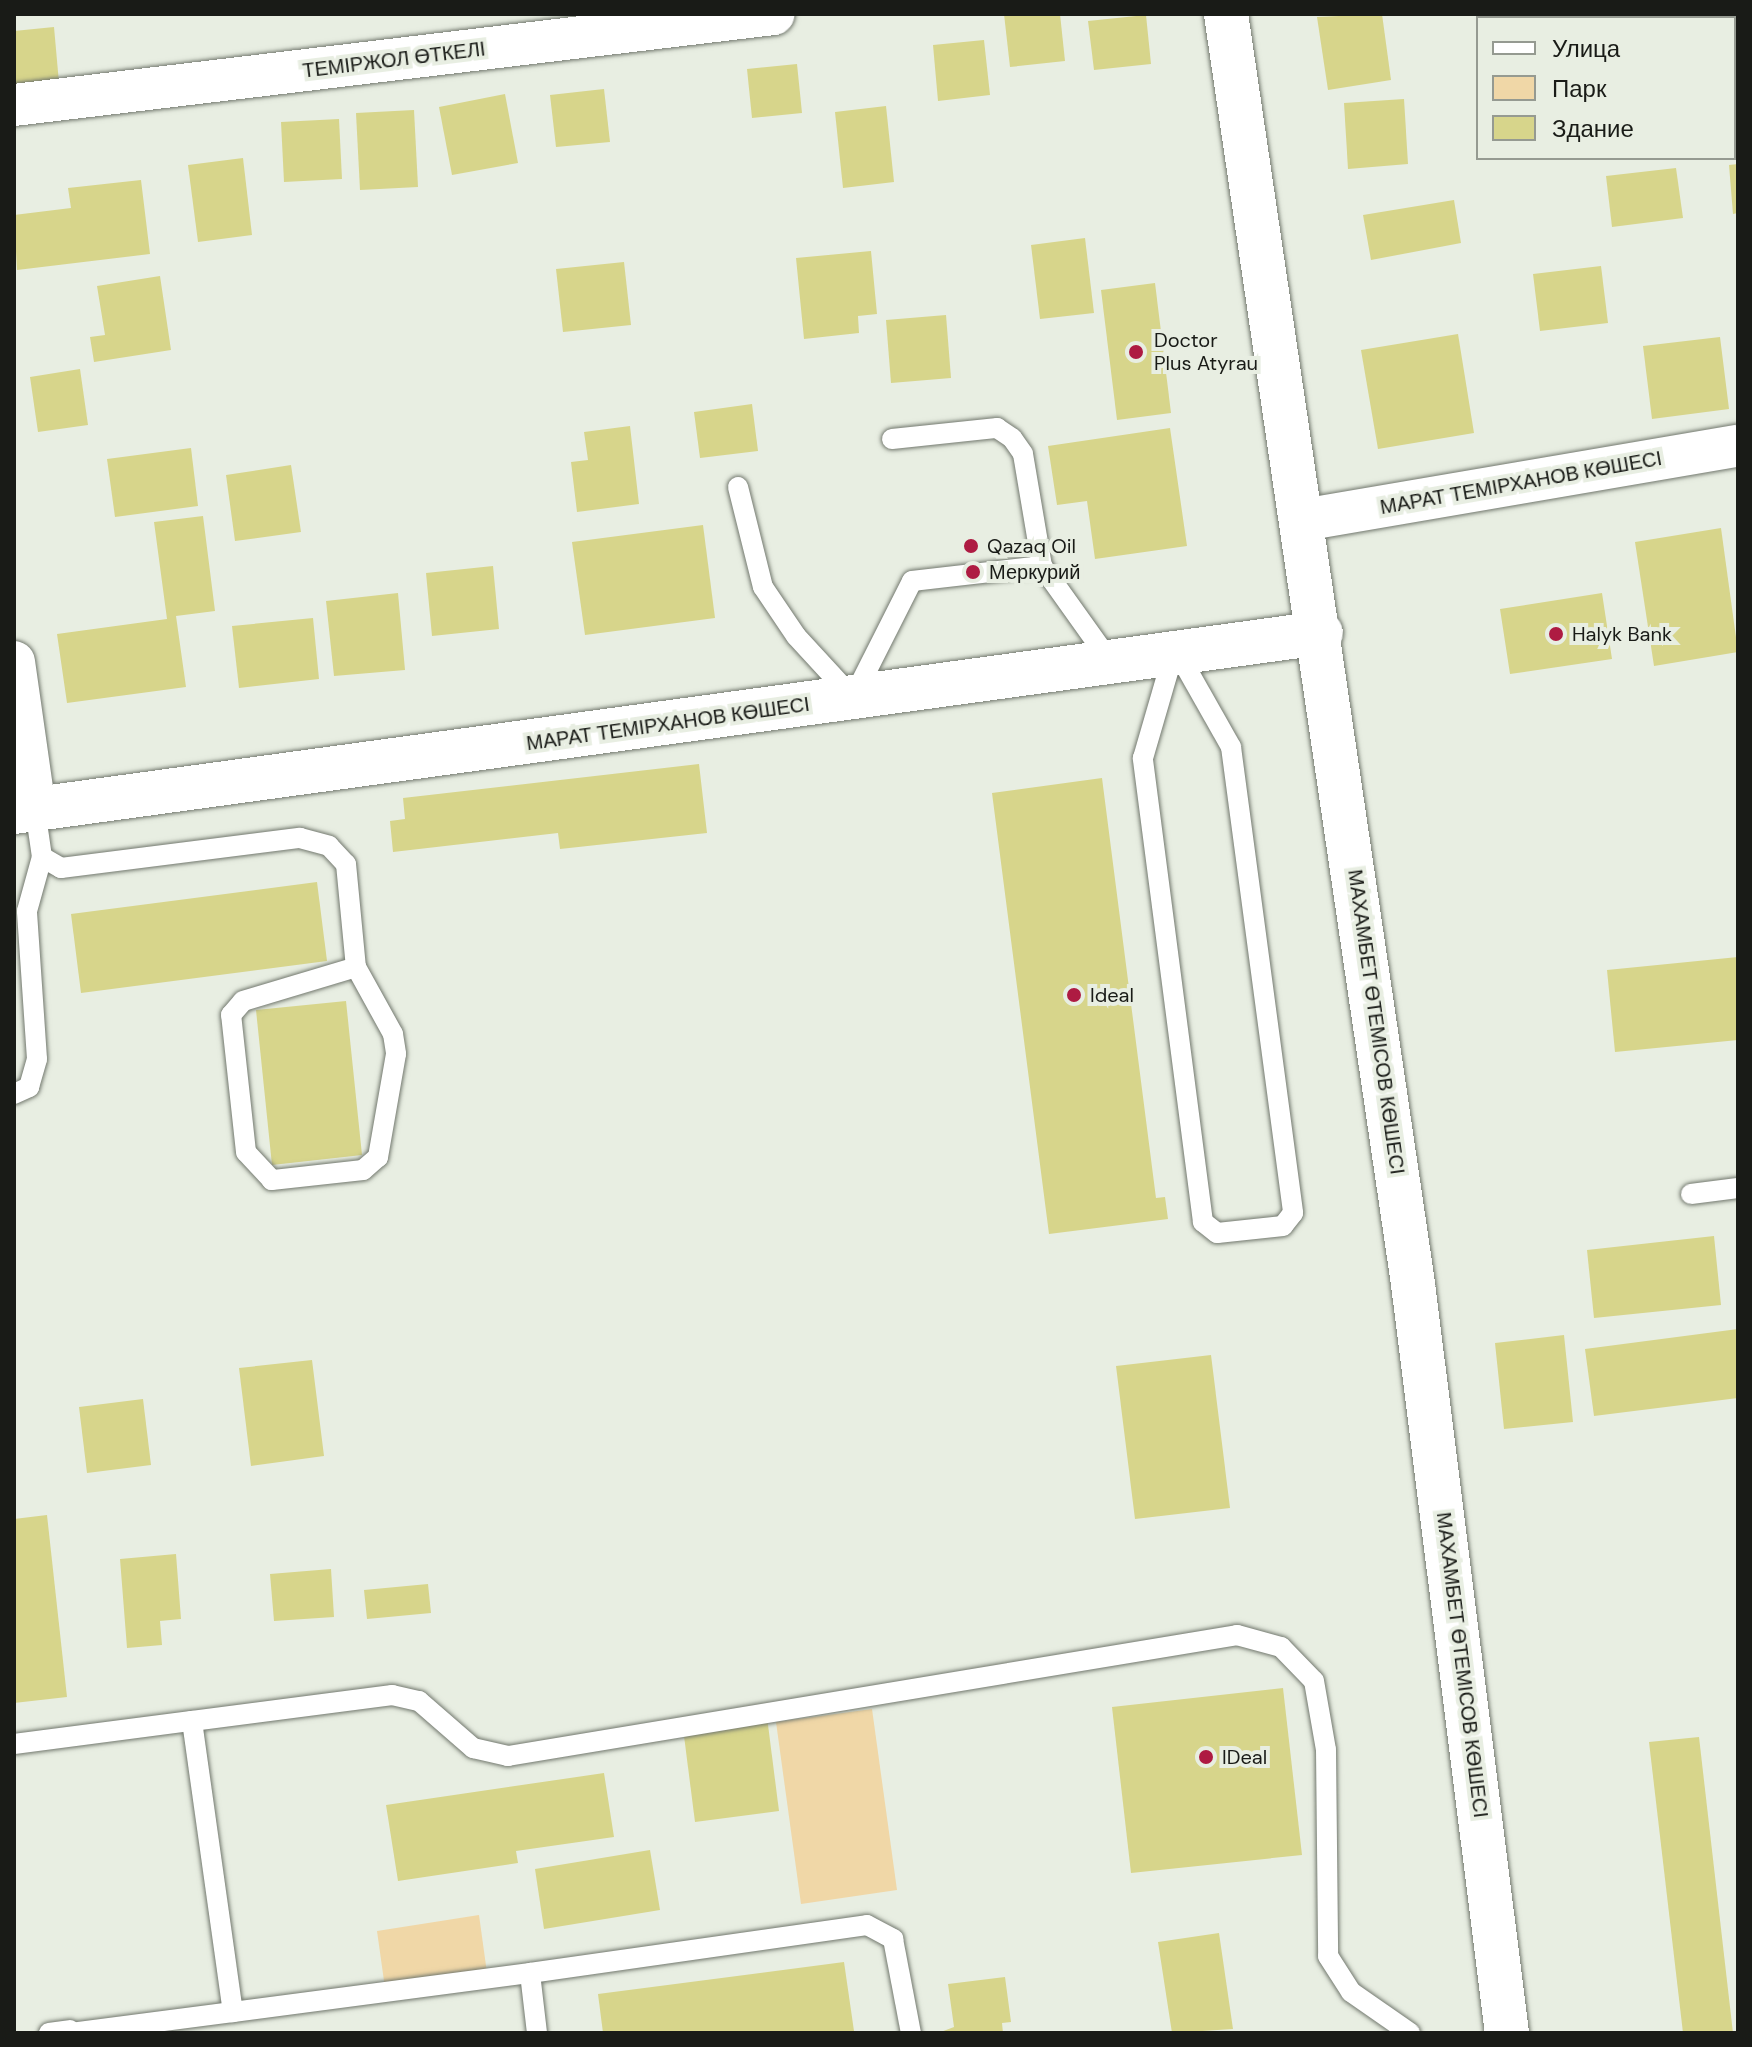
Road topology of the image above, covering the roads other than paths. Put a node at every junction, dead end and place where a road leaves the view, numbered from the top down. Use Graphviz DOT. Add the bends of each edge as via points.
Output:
graph roads {
  1 [pos="774,14"];
  2 [pos="1226,14"];
  3 [pos="14,105"];
  4 [pos="892,439"];
  5 [pos="1738,446"];
  6 [pos="738,487"];
  7 [pos="1303,520"];
  8 [pos="1042,566"];
  9 [pos="1321,633"];
  10 [pos="1175,648"];
  11 [pos="1109,660"];
  12 [pos="14,662"];
  13 [pos="853,698"];
  14 [pos="24,811"];
  15 [pos="42,857"];
  16 [pos="356,967"];
  17 [pos="14,1094"];
  18 [pos="1738,1188"];
  19 [pos="1691,1194"];
  20 [pos="192,1721"];
  21 [pos="14,1744"];
  22 [pos="530,1973"];
  23 [pos="233,2012"];
  24 [pos="70,2032"];
  25 [pos="49,2033"];
  26 [pos="537,2033"];
  27 [pos="911,2033"];
  28 [pos="1410,2033"];
  29 [pos="1507,2033"];
  1 -- 3 [label="street, ТЕМІРЖОЛ ӨТКЕЛІ"];
  2 -- 7 [label="main road, МАХАМБЕТ ӨТЕМІСОВ КӨШЕСІ"];
  4 -- 8 [label="lane" via="997,428 1012,438 1023,454"];
  5 -- 7 [label="street, МАРАТ ТЕМІРХАНОВ КӨШЕСІ"];
  6 -- 13 [label="lane" via="763,587 796,636"];
  7 -- 9 [label="main road, МАХАМБЕТ ӨТЕМІСОВ КӨШЕСІ"];
  8 -- 11 [label="lane"];
  8 -- 13 [label="lane" via="912,581"];
  9 -- 10 [label="main road, МАРАТ ТЕМІРХАНОВ КӨШЕСІ"];
  9 -- 29 [label="main road, МАХАМБЕТ ӨТЕМІСОВ КӨШЕСІ"];
  10 -- 10 [label="lane" via="1143,758 1203,1222 1217,1233 1283,1226 1293,1213 1231,747"];
  10 -- 11 [label="main road, МАРАТ ТЕМІРХАНОВ КӨШЕСІ"];
  11 -- 13 [label="main road, МАРАТ ТЕМІРХАНОВ КӨШЕСІ"];
  12 -- 14 [label="street"];
  13 -- 14 [label="main road, МАРАТ ТЕМІРХАНОВ КӨШЕСІ"];
  14 -- 15 [label="lane"];
  15 -- 16 [label="lane" via="61,868 300,838 329,846 346,864"];
  15 -- 17 [label="lane" via="27,911 37,1059 29,1087"];
  16 -- 16 [label="lane" via="243,1001 231,1015 246,1152 272,1180 363,1170 378,1157 396,1054 393,1034"];
  18 -- 19 [label="lane"];
  20 -- 21 [label="lane"];
  20 -- 23 [label="lane"];
  20 -- 28 [label="lane" via="392,1695 419,1701 473,1748 508,1756 1237,1635 1281,1647 1314,1681 1326,1750 1328,1956 1351,1992"];
  22 -- 23 [label="lane"];
  22 -- 26 [label="lane"];
  22 -- 27 [label="lane" via="867,1925 893,1939"];
  23 -- 24 [label="lane"];
  24 -- 25 [label="lane"];
}
